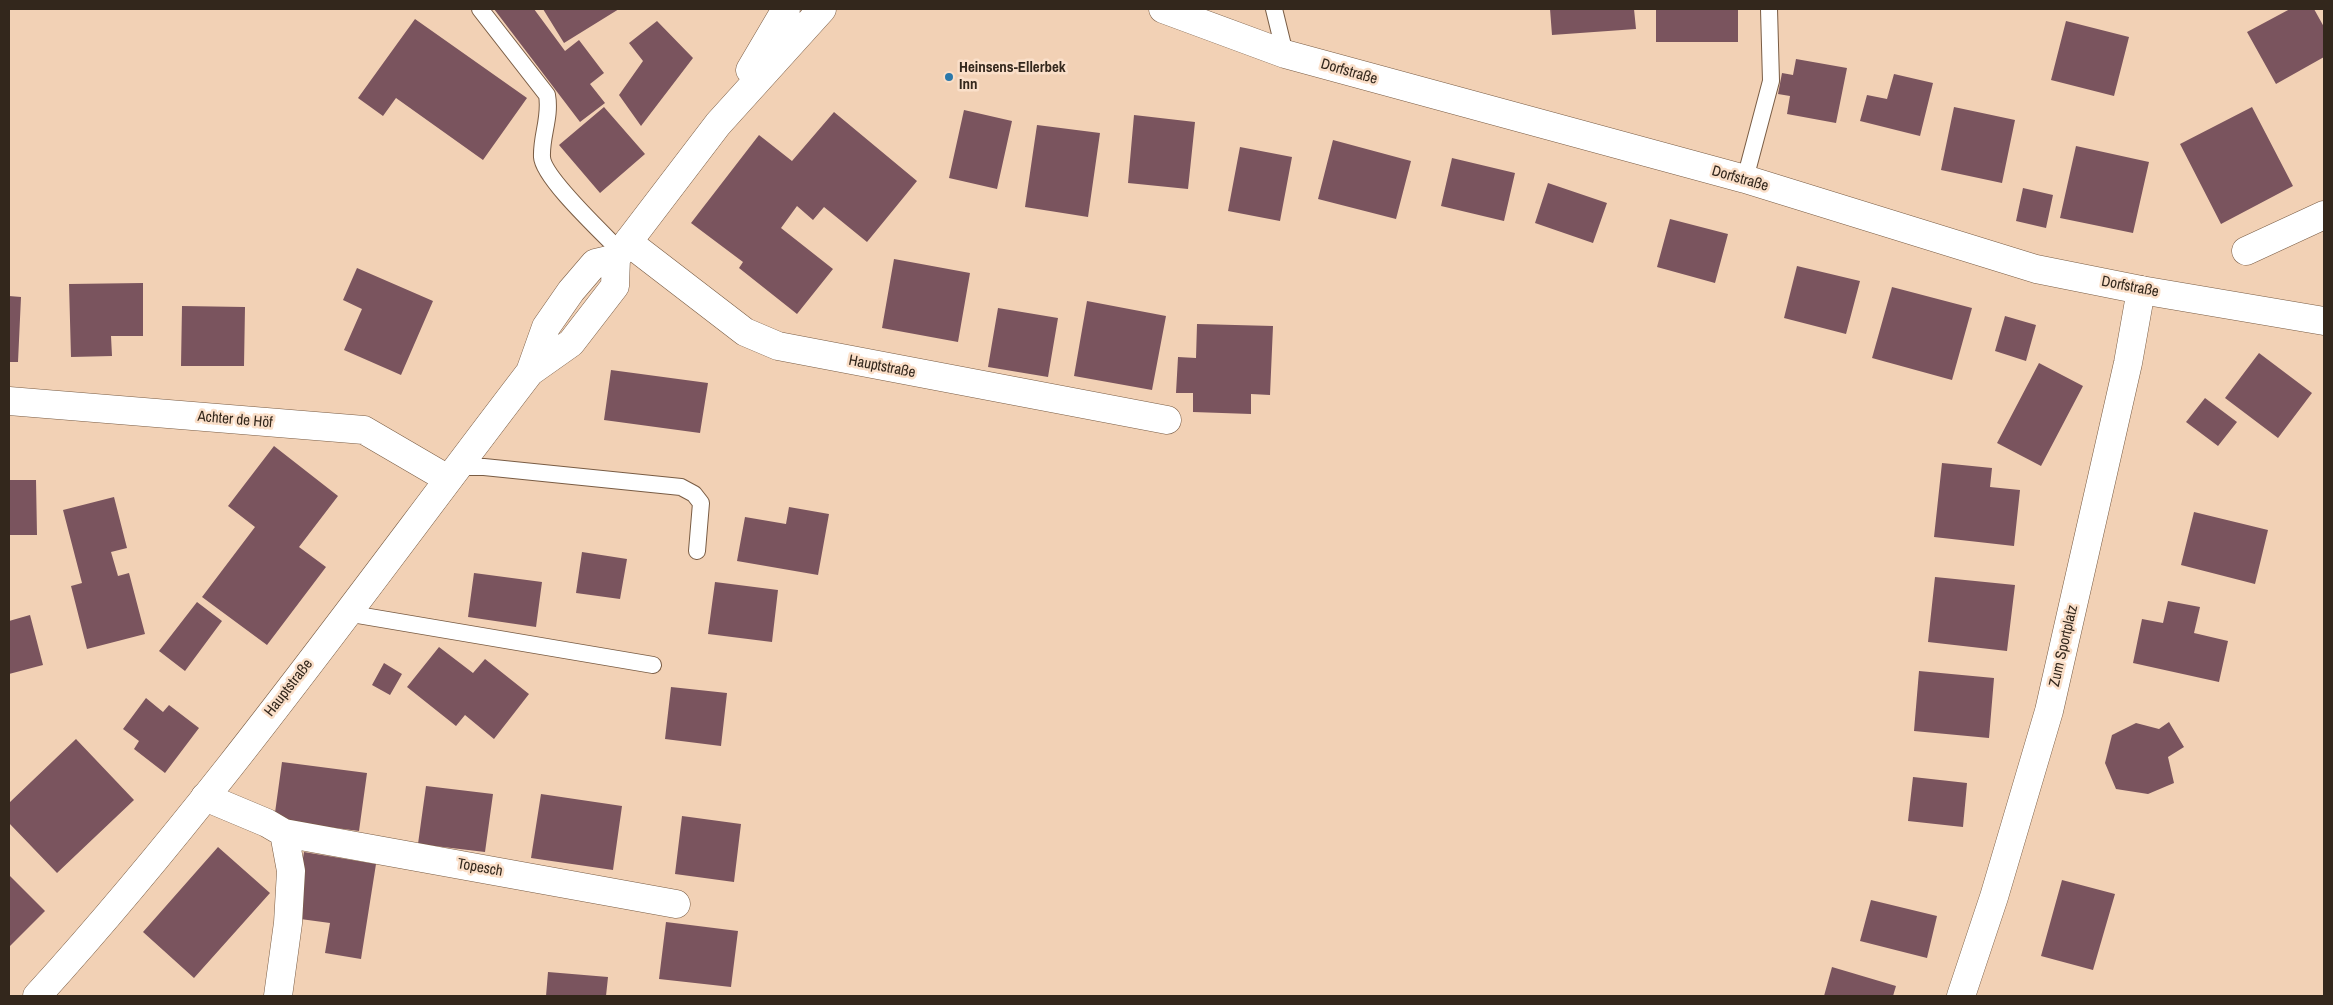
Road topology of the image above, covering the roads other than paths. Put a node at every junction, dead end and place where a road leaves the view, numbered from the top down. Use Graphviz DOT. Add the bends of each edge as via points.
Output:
graph roads {
  1 [pos="480,9"];
  2 [pos="786,9"];
  3 [pos="822,9"];
  4 [pos="1274,9"];
  5 [pos="1769,9"];
  6 [pos="1174,11"];
  7 [pos="1285,54"];
  8 [pos="718,124"];
  9 [pos="1745,179"];
  10 [pos="2324,214"];
  11 [pos="622,251"];
  12 [pos="2246,251"];
  13 [pos="2141,290"];
  14 [pos="2324,321"];
  15 [pos="9,401"];
  16 [pos="1167,420"];
  17 [pos="453,473"];
  18 [pos="697,551"];
  19 [pos="346,613"];
  20 [pos="653,665"];
  21 [pos="204,797"];
  22 [pos="284,832"];
  23 [pos="676,904"];
  24 [pos="37,996"];
  25 [pos="278,996"];
  26 [pos="1961,996"];
  1 -- 11 [label="lane" via="547,96 549,108 542,155 545,167 570,200"];
  2 -- 8 [label="street"];
  3 -- 8 [label="street"];
  4 -- 7 [label="lane"];
  5 -- 9 [label="lane" via="1771,81"];
  6 -- 7 [label="street, Dorfstraße"];
  7 -- 9 [label="street, Dorfstraße"];
  8 -- 11 [label="street"];
  9 -- 13 [label="street, Dorfstraße" via="2036,268"];
  10 -- 12 [label="street"];
  11 -- 16 [label="street, Hauptstraße" via="745,332 778,346"];
  11 -- 17 [label="street, Hauptstraße" via="594,263 571,291 546,327 530,372"];
  13 -- 14 [label="street, Dorfstraße"];
  13 -- 26 [label="street, Zum Sportplatz" via="2128,363 2049,711"];
  15 -- 17 [label="street, Achter de Höf" via="364,430"];
  17 -- 18 [label="lane" via="484,467 681,487 694,494 701,503"];
  17 -- 19 [label="street, Hauptstraße"];
  19 -- 20 [label="lane"];
  19 -- 21 [label="street, Hauptstraße"];
  21 -- 22 [label="street, Topesch"];
  21 -- 24 [label="street, Hauptstraße" via="96,931"];
  22 -- 23 [label="street, Topesch"];
  22 -- 25 [label="street" via="291,871"];
}
